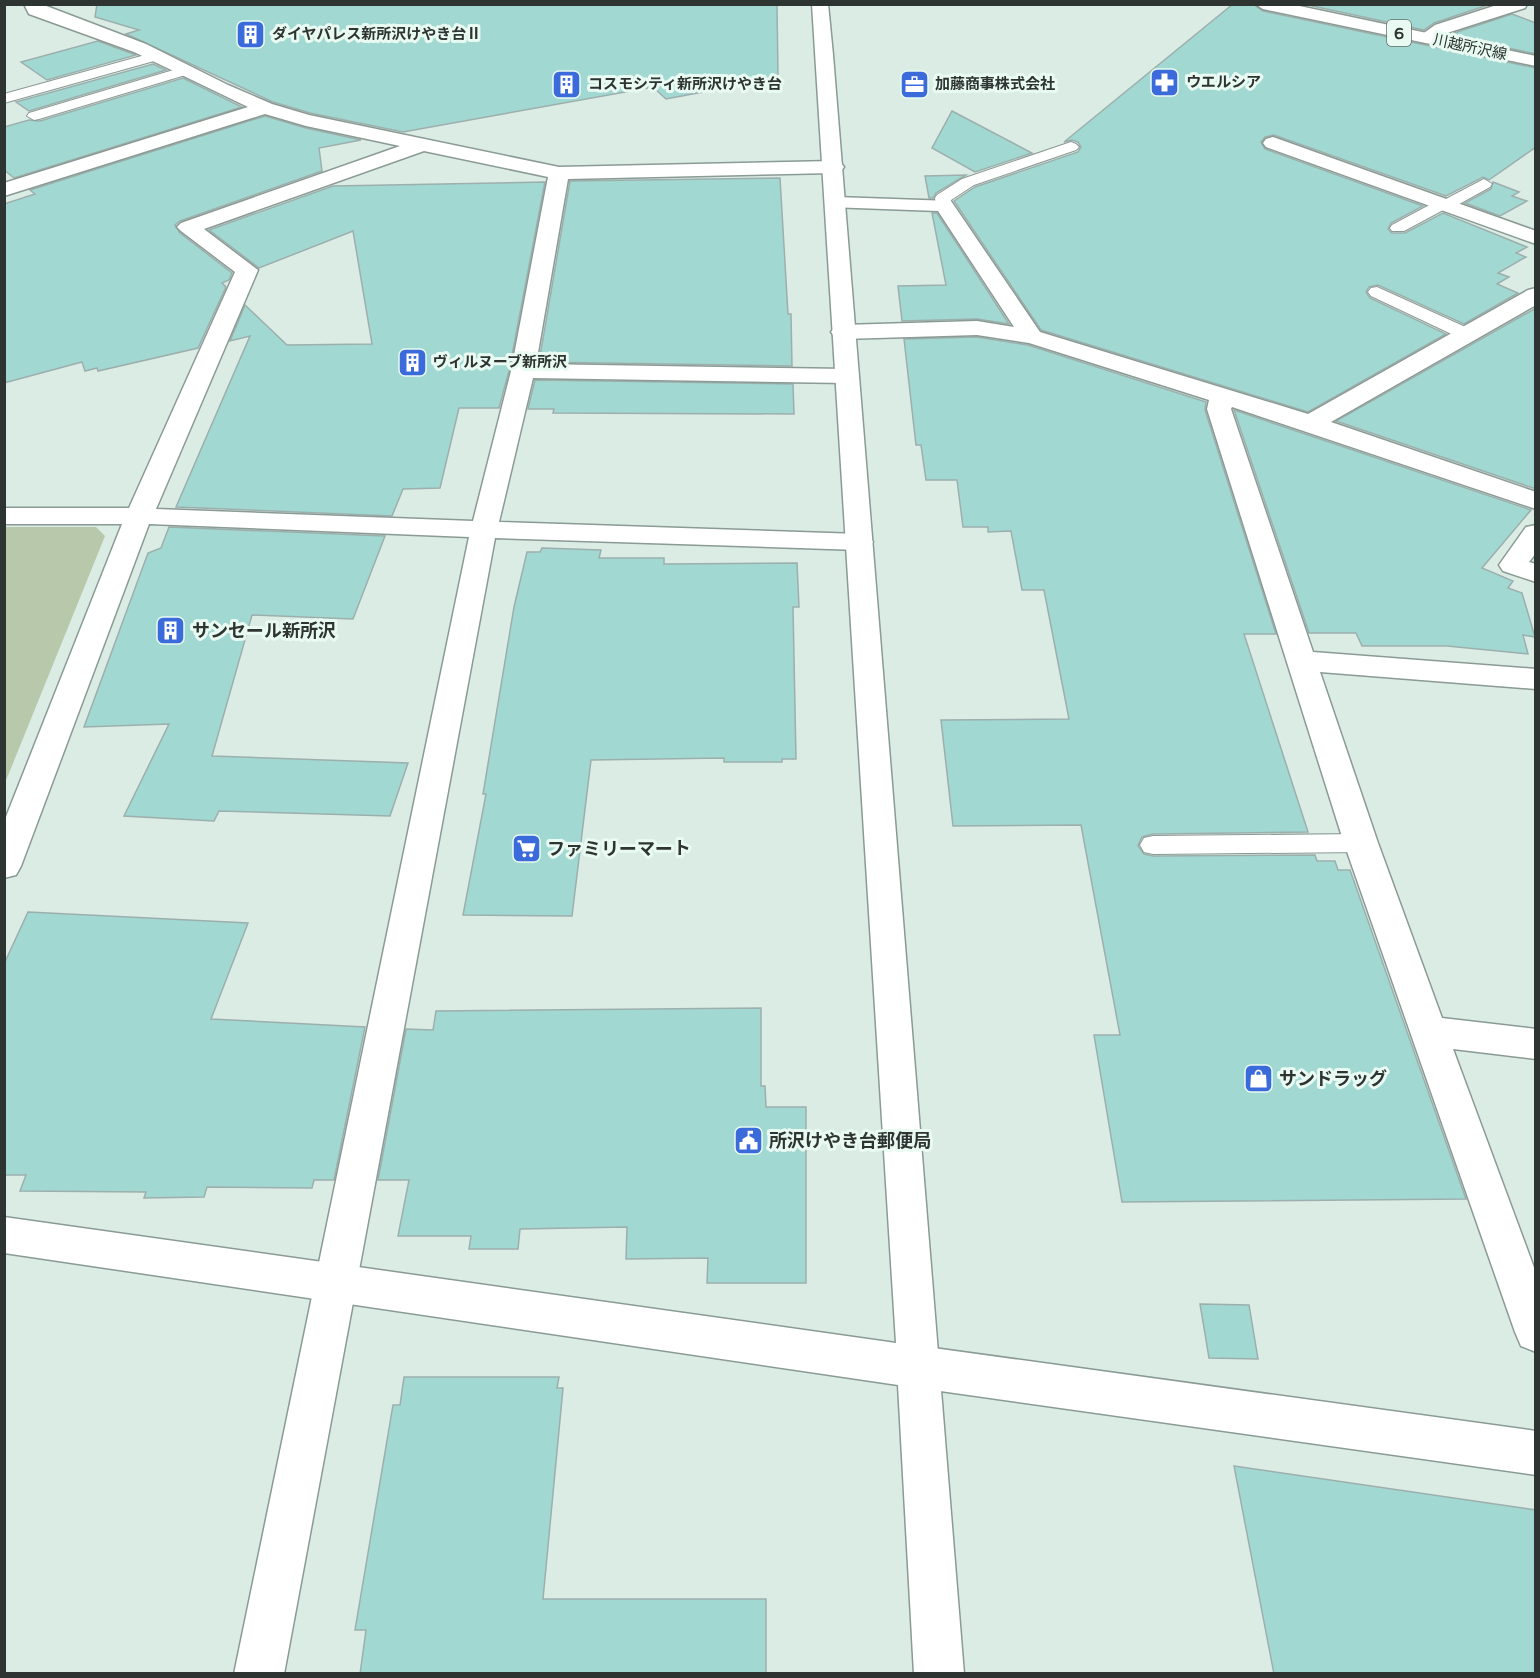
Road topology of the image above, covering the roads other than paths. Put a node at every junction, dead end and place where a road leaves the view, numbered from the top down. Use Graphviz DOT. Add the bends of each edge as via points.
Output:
graph roads {
  1 [pos="820,4"];
  2 [pos="1263,4"];
  3 [pos="1519,4"];
  4 [pos="24,5"];
  5 [pos="1426,38"];
  6 [pos="156,56"];
  7 [pos="1536,61"];
  8 [pos="187,70"];
  9 [pos="4,99"];
  10 [pos="265,108"];
  11 [pos="34,116"];
  12 [pos="1273,143"];
  13 [pos="421,145"];
  14 [pos="1071,147"];
  15 [pos="834,167"];
  16 [pos="560,173"];
  17 [pos="1484,184"];
  18 [pos="4,190"];
  19 [pos="836,202"];
  20 [pos="944,205"];
  21 [pos="1444,205"];
  22 [pos="1398,228"];
  23 [pos="1536,238"];
  24 [pos="1377,292"];
  25 [pos="1536,295"];
  26 [pos="843,332"];
  27 [pos="1466,334"];
  28 [pos="1032,337"];
  29 [pos="523,371"];
  30 [pos="846,376"];
  31 [pos="1223,396"];
  32 [pos="1311,423"];
  33 [pos="1536,501"];
  34 [pos="4,516"];
  35 [pos="139,516"];
  36 [pos="484,530"];
  37 [pos="1536,533"];
  38 [pos="859,542"];
  39 [pos="1536,574"];
  40 [pos="1302,661"];
  41 [pos="1536,679"];
  42 [pos="1362,843"];
  43 [pos="1153,845"];
  44 [pos="4,866"];
  45 [pos="1429,1031"];
  46 [pos="1536,1044"];
  47 [pos="4,1235"];
  48 [pos="334,1284"];
  49 [pos="1536,1332"];
  50 [pos="919,1367"];
  51 [pos="1536,1453"];
  52 [pos="259,1674"];
  53 [pos="939,1674"];
  1 -- 15 [label="street"];
  2 -- 5 [label="street, 川越所沢線 / 6"];
  3 -- 5 [label="street" via="1441,29"];
  4 -- 6 [label="street"];
  5 -- 7 [label="street, 川越所沢線 / 6"];
  6 -- 8 [label="street"];
  6 -- 9 [label="lane"];
  8 -- 10 [label="street"];
  8 -- 11 [label="lane"];
  10 -- 13 [label="street"];
  10 -- 18 [label="street"];
  12 -- 21 [label="street"];
  13 -- 16 [label="street"];
  13 -- 35 [label="street" via="188,227 247,270"];
  14 -- 20 [label="lane" via="968,182 944,198"];
  15 -- 16 [label="street"];
  15 -- 19 [label="street"];
  16 -- 29 [label="street"];
  17 -- 21 [label="lane"];
  19 -- 20 [label="street"];
  19 -- 26 [label="street"];
  20 -- 28 [label="street"];
  21 -- 22 [label="lane"];
  21 -- 23 [label="street"];
  24 -- 27 [label="lane"];
  25 -- 27 [label="street"];
  26 -- 28 [label="street" via="977,328"];
  26 -- 30 [label="street"];
  27 -- 32 [label="street"];
  28 -- 31 [label="street"];
  29 -- 30 [label="street"];
  29 -- 36 [label="street"];
  30 -- 38 [label="street"];
  31 -- 32 [label="street"];
  31 -- 40 [label="street" via="1219,410"];
  32 -- 33 [label="street"];
  34 -- 35 [label="street"];
  35 -- 36 [label="street"];
  35 -- 44 [label="street"];
  36 -- 38 [label="street"];
  36 -- 48 [label="street"];
  37 -- 39 [label="street" via="1513,565"];
  38 -- 50 [label="street"];
  40 -- 41 [label="street"];
  40 -- 42 [label="street"];
  42 -- 43 [label="lane"];
  42 -- 45 [label="street"];
  45 -- 46 [label="street"];
  45 -- 49 [label="street"];
  47 -- 48 [label="street"];
  48 -- 50 [label="street"];
  48 -- 52 [label="street"];
  50 -- 51 [label="street"];
  50 -- 53 [label="street"];
}
